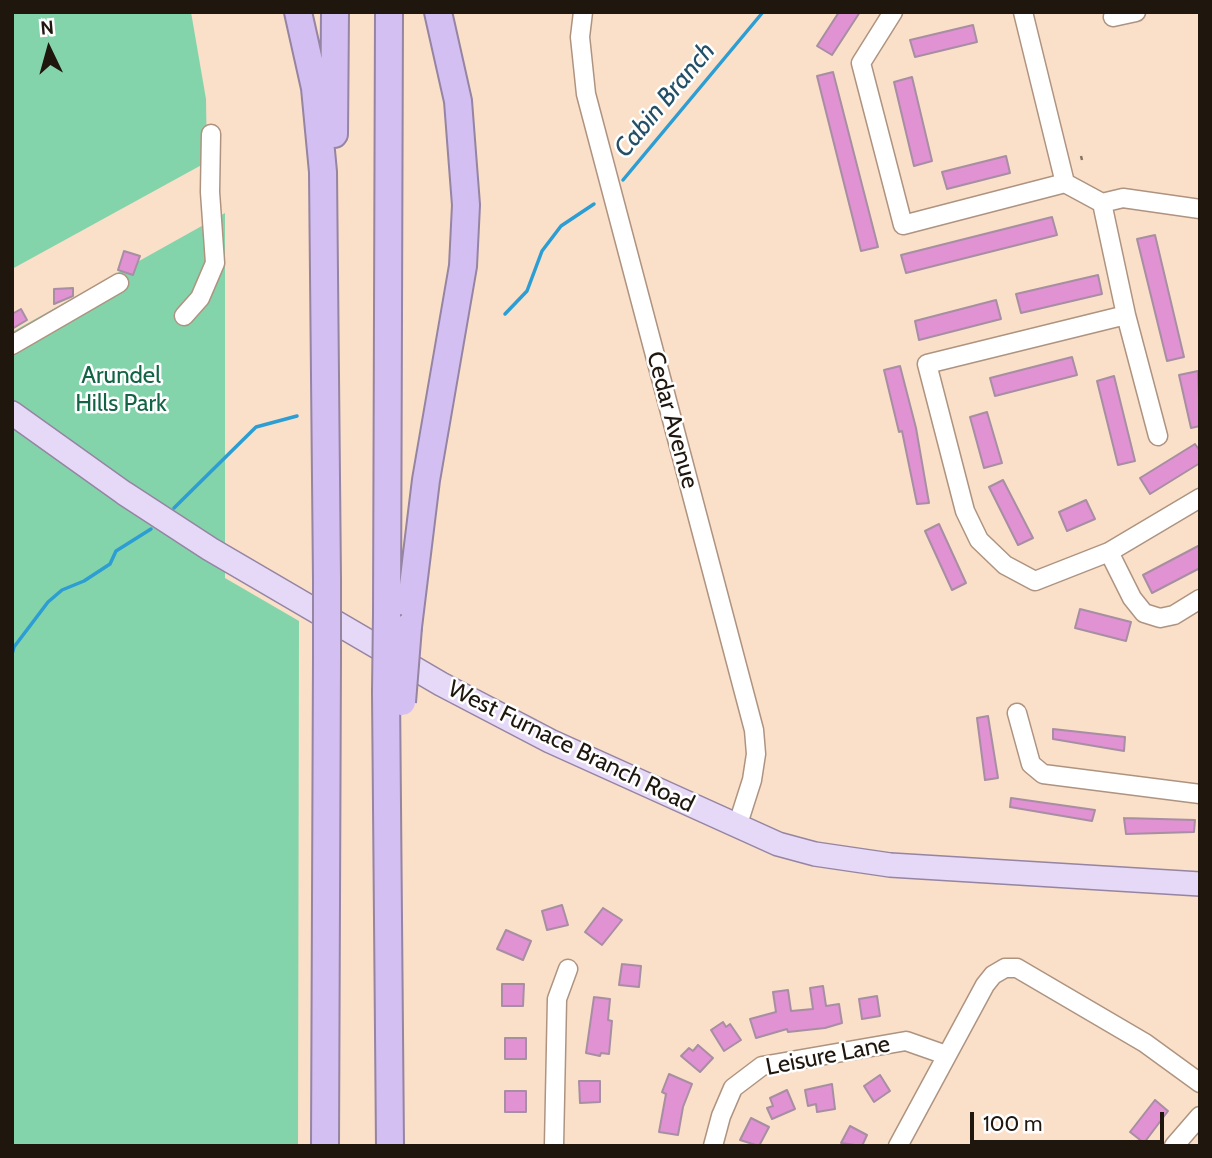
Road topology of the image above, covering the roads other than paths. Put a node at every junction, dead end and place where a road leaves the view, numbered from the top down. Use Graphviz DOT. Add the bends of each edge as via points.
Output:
graph roads {
  1 [pos="298,12"];
  2 [pos="335,12"];
  3 [pos="389,12"];
  4 [pos="438,12"];
  5 [pos="583,12"];
  6 [pos="892,12"];
  7 [pos="1023,12"];
  8 [pos="1136,12"];
  9 [pos="1113,17"];
  10 [pos="211,134"];
  11 [pos="1065,183"];
  12 [pos="1102,203"];
  13 [pos="1200,209"];
  14 [pos="119,283"];
  15 [pos="1126,315"];
  16 [pos="184,316"];
  17 [pos="12,345"];
  18 [pos="326,388"];
  19 [pos="12,413"];
  20 [pos="1158,436"];
  21 [pos="1200,498"];
  22 [pos="1109,552"];
  23 [pos="1200,599"];
  24 [pos="398,621"];
  25 [pos="1017,713"];
  26 [pos="1200,794"];
  27 [pos="737,827"];
  28 [pos="1200,884"];
  29 [pos="568,969"];
  30 [pos="946,1055"];
  31 [pos="1200,1083"];
  32 [pos="1200,1116"];
  33 [pos="325,1146"];
  34 [pos="392,1146"];
  35 [pos="554,1146"];
  36 [pos="713,1146"];
  37 [pos="898,1146"];
  38 [pos="1174,1146"];
  1 -- 18 [label="highway" via="319,124"];
  2 -- 18 [label="highway"];
  3 -- 24 [label="highway"];
  4 -- 24 [label="highway" via="458,101 466,205 463,266"];
  5 -- 27 [label="street, Cedar Avenue" via="580,37 586,94 754,730 752,780"];
  6 -- 11 [label="street" via="861,63 903,225"];
  7 -- 11 [label="street"];
  8 -- 9 [label="street"];
  10 -- 16 [label="street" via="215,263 200,299"];
  11 -- 12 [label="street"];
  12 -- 13 [label="street" via="1123,198"];
  12 -- 15 [label="street"];
  14 -- 17 [label="street"];
  15 -- 20 [label="street"];
  15 -- 22 [label="street" via="928,364 965,511 979,540 1005,565 1035,582"];
  18 -- 33 [label="highway, bridge"];
  19 -- 27 [label="main road, West Furnace Branch Road" via="210,549 441,684 550,741"];
  21 -- 22 [label="street"];
  22 -- 23 [label="street" via="1144,612 1160,618 1174,615"];
  24 -- 34 [label="highway, bridge"];
  25 -- 26 [label="street" via="1031,764 1044,774"];
  27 -- 28 [label="main road, West Furnace Branch Road" via="815,854 890,865"];
  29 -- 35 [label="street" via="557,999"];
  30 -- 31 [label="street" via="993,975 1017,968 1145,1043"];
  30 -- 36 [label="street, Leisure Lane" via="906,1041 762,1066 733,1088"];
  30 -- 37 [label="street"];
  32 -- 38 [label="street"];
}
